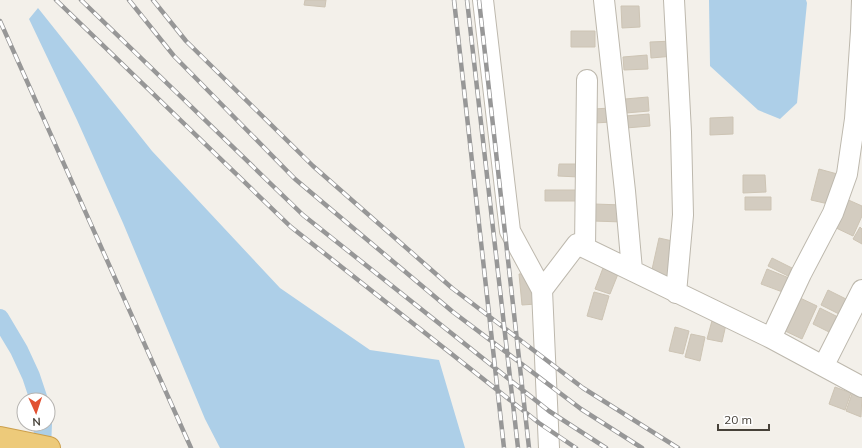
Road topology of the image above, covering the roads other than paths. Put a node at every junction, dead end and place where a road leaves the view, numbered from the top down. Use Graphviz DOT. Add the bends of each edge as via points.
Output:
graph roads {
  1 [pos="483,0"];
  2 [pos="604,0"];
  3 [pos="674,0"];
  4 [pos="862,0"];
  5 [pos="587,80"];
  6 [pos="585,248"];
  7 [pos="632,270"];
  8 [pos="542,290"];
  9 [pos="862,290"];
  10 [pos="676,293"];
  11 [pos="771,338"];
  12 [pos="824,365"];
  13 [pos="862,387"];
  14 [pos="0,438"];
  15 [pos="49,448"];
  16 [pos="550,448"];
  1 -- 8 [label="street" via="510,231"];
  2 -- 7 [label="street"];
  3 -- 10 [label="street" via="683,215"];
  4 -- 11 [label="street" via="854,119 847,174 833,213"];
  5 -- 6 [label="street"];
  6 -- 7 [label="street"];
  6 -- 8 [label="street" via="577,244"];
  7 -- 10 [label="street"];
  8 -- 16 [label="street"];
  9 -- 12 [label="street"];
  10 -- 11 [label="street"];
  11 -- 12 [label="street"];
  12 -- 13 [label="street"];
  14 -- 15 [label="highway"];
}
